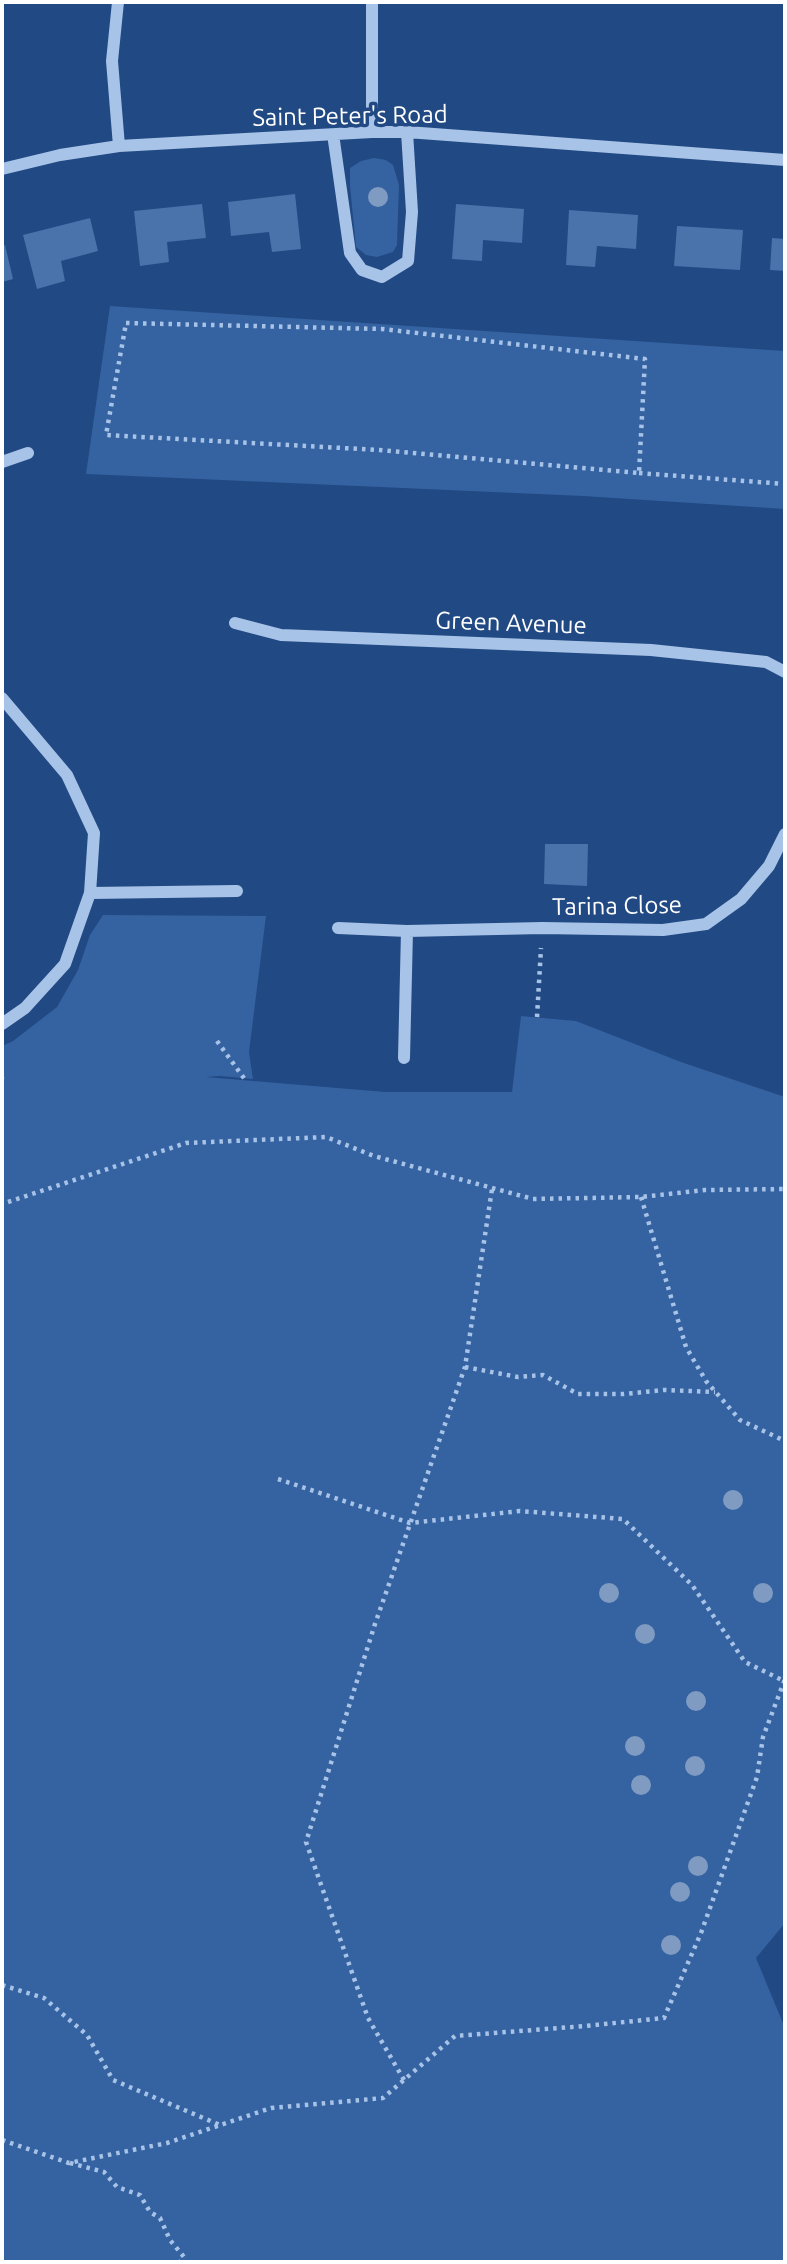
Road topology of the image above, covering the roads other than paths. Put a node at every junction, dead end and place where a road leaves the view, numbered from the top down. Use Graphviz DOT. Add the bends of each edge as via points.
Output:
graph roads {
  1 [pos="118,2"];
  2 [pos="372,2"];
  3 [pos="407,131"];
  4 [pos="372,132"];
  5 [pos="333,134"];
  6 [pos="119,146"];
  7 [pos="785,160"];
  8 [pos="2,169"];
  9 [pos="28,453"];
  10 [pos="2,462"];
  11 [pos="234,623"];
  12 [pos="785,672"];
  13 [pos="2,698"];
  14 [pos="785,834"];
  15 [pos="237,891"];
  16 [pos="90,893"];
  17 [pos="338,928"];
  18 [pos="407,931"];
  19 [pos="2,1024"];
  20 [pos="404,1058"];
  1 -- 6 [label="street" via="112,61"];
  2 -- 4 [label="street"];
  3 -- 4 [label="street, Saint Peter's Road"];
  3 -- 5 [label="street" via="412,212 408,261 382,277 362,270 350,253"];
  3 -- 7 [label="street, Saint Peter's Road"];
  4 -- 5 [label="street, Saint Peter's Road"];
  5 -- 6 [label="street, Saint Peter's Road"];
  6 -- 8 [label="street, Saint Peter's Road"];
  9 -- 10 [label="street"];
  11 -- 12 [label="street, Green Avenue" via="281,635 651,650 766,662"];
  13 -- 16 [label="street" via="67,775 94,833"];
  14 -- 18 [label="street, Tarina Close" via="769,866 741,899 706,924 663,930"];
  15 -- 16 [label="street"];
  16 -- 19 [label="street" via="65,964 25,1007"];
  17 -- 18 [label="street, Tarina Close"];
  18 -- 20 [label="street"];
}
